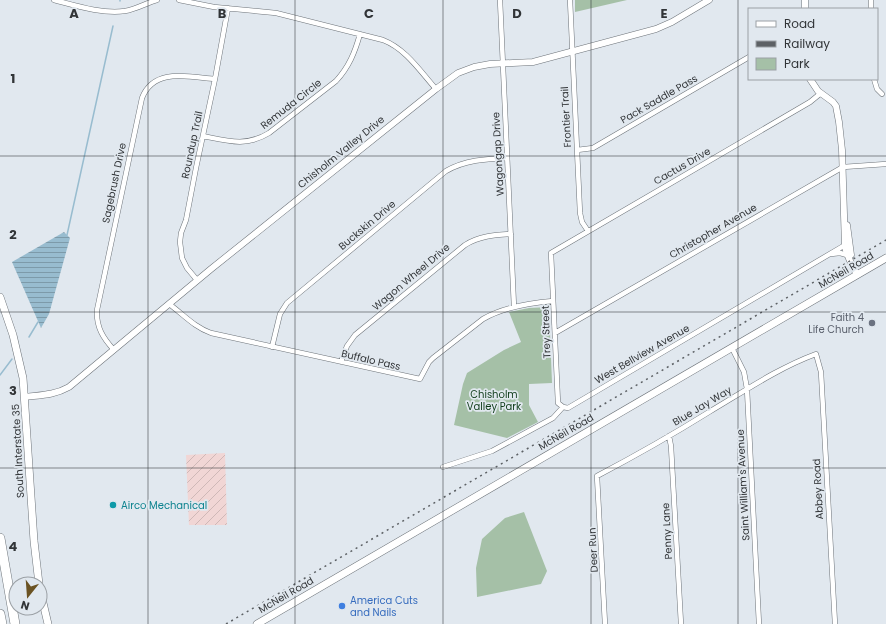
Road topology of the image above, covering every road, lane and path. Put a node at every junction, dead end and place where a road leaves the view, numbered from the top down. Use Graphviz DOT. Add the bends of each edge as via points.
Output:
graph roads {
  1 [pos="54,0"];
  2 [pos="157,0"];
  3 [pos="179,0"];
  4 [pos="500,0"];
  5 [pos="570,0"];
  6 [pos="709,0"];
  7 [pos="228,8"];
  8 [pos="360,34"];
  9 [pos="572,50"];
  10 [pos="748,58"];
  11 [pos="503,64"];
  12 [pos="215,79"];
  13 [pos="811,80"];
  14 [pos="874,80"];
  15 [pos="436,89"];
  16 [pos="821,93"];
  17 [pos="882,94"];
  18 [pos="203,136"];
  19 [pos="577,150"];
  20 [pos="507,158"];
  21 [pos="886,164"];
  22 [pos="843,167"];
  23 [pos="846,221"];
  24 [pos="588,232"];
  25 [pos="511,234"];
  26 [pos="845,245"];
  27 [pos="551,253"];
  28 [pos="828,255"];
  29 [pos="849,258"];
  30 [pos="886,258"];
  31 [pos="857,275"];
  32 [pos="197,280"];
  33 [pos="0,296"];
  34 [pos="553,301"];
  35 [pos="170,304"];
  36 [pos="514,307"];
  37 [pos="555,333"];
  38 [pos="272,347"];
  39 [pos="732,348"];
  40 [pos="114,350"];
  41 [pos="816,354"];
  42 [pos="341,362"];
  43 [pos="747,389"];
  44 [pos="25,397"];
  45 [pos="563,407"];
  46 [pos="670,436"];
  47 [pos="443,468"];
  48 [pos="597,476"];
  49 [pos="0,538"];
  50 [pos="38,576"];
  51 [pos="0,614"];
  52 [pos="266,621"];
  53 [pos="2,624"];
  54 [pos="15,624"];
  55 [pos="257,624"];
  56 [pos="605,624"];
  57 [pos="681,624"];
  58 [pos="759,624"];
  59 [pos="835,624"];
  1 -- 2 [label="street" via="116,12"];
  3 -- 7 [label="street"];
  4 -- 11 [label="street, Wagongap Drive"];
  5 -- 9 [label="street, Frontier Trail"];
  6 -- 9 [label="street, Chisholm Valley Drive" via="656,29"];
  7 -- 8 [label="street" via="276,14"];
  7 -- 12 [label="street, Roundup Trail"];
  8 -- 15 [label="street" via="397,47"];
  8 -- 18 [label="street, Remuda Circle" via="350,62 336,81 269,133 257,140 245,142"];
  9 -- 11 [label="street, Chisholm Valley Drive" via="533,62"];
  9 -- 19 [label="street, Frontier Trail"];
  10 -- 19 [label="street, Pack Saddle Pass" via="593,148"];
  11 -- 15 [label="street, Chisholm Valley Drive" via="490,64 466,70"];
  11 -- 20 [label="street, Wagongap Drive"];
  12 -- 18 [label="street, Roundup Trail"];
  12 -- 40 [label="street, Sagebrush Drive" via="166,76 150,85 142,98 97,310 99,329"];
  13 -- 16 [label="street"];
  14 -- 17 [label="street"];
  15 -- 32 [label="street, Chisholm Valley Drive"];
  16 -- 22 [label="street" via="836,106"];
  16 -- 24 [label="street, Cactus Drive" via="810,102"];
  18 -- 32 [label="street, Roundup Trail" via="180,242 182,258"];
  19 -- 24 [label="street, Frontier Trail" via="580,213"];
  20 -- 25 [label="street, Wagongap Drive"];
  20 -- 38 [label="street, Buckskin Drive" via="467,162 446,171 287,303 280,314"];
  21 -- 22 [label="street, Christopher Avenue"];
  22 -- 23 [label="street"];
  22 -- 37 [label="street, Christopher Avenue"];
  23 -- 26 [label="street"];
  23 -- 29 [label="street"];
  24 -- 27 [label="street, Cactus Drive"];
  25 -- 36 [label="street, Wagongap Drive"];
  25 -- 42 [label="street, Wagon Wheel Drive" via="486,236 465,244 355,335 347,346"];
  26 -- 28 [label="street, West Bellview Avenue"];
  26 -- 29 [label="street"];
  27 -- 34 [label="street, Trey Street"];
  28 -- 29 [label="street" via="840,252"];
  28 -- 45 [label="street, West Bellview Avenue" via="568,408"];
  29 -- 31 [label="street"];
  30 -- 31 [label="main road, McNeil Road"];
  31 -- 39 [label="main road, McNeil Road"];
  32 -- 35 [label="street, Chisholm Valley Drive"];
  33 -- 44 [label="main road, South Interstate 35" via="14,335"];
  34 -- 36 [label="street, Buffalo Pass"];
  34 -- 37 [label="street, Trey Street"];
  35 -- 38 [label="street, Buffalo Pass" via="207,331"];
  35 -- 40 [label="street, Chisholm Valley Drive"];
  36 -- 42 [label="street, Buffalo Pass" via="491,314 442,350 429,362 420,379"];
  37 -- 45 [label="street, Trey Street" via="558,404"];
  38 -- 42 [label="street, Buffalo Pass"];
  39 -- 43 [label="street, Saint William's Avenue" via="744,372"];
  39 -- 52 [label="main road, McNeil Road"];
  40 -- 44 [label="street, Chisholm Valley Drive" via="66,389"];
  41 -- 43 [label="street, Blue Jay Way"];
  41 -- 59 [label="street, Abbey Road" via="821,372"];
  43 -- 46 [label="street, Blue Jay Way"];
  43 -- 58 [label="street, Saint William's Avenue"];
  44 -- 50 [label="main road, South Interstate 35"];
  45 -- 47 [label="street, West Bellview Avenue" via="553,418 492,451"];
  46 -- 48 [label="street, Blue Jay Way"];
  46 -- 57 [label="street, Penny Lane"];
  48 -- 56 [label="street, Deer Run"];
  49 -- 54 [label="highway"];
  51 -- 53 [label="highway"];
  52 -- 55 [label="main road, McNeil Road"];
}
